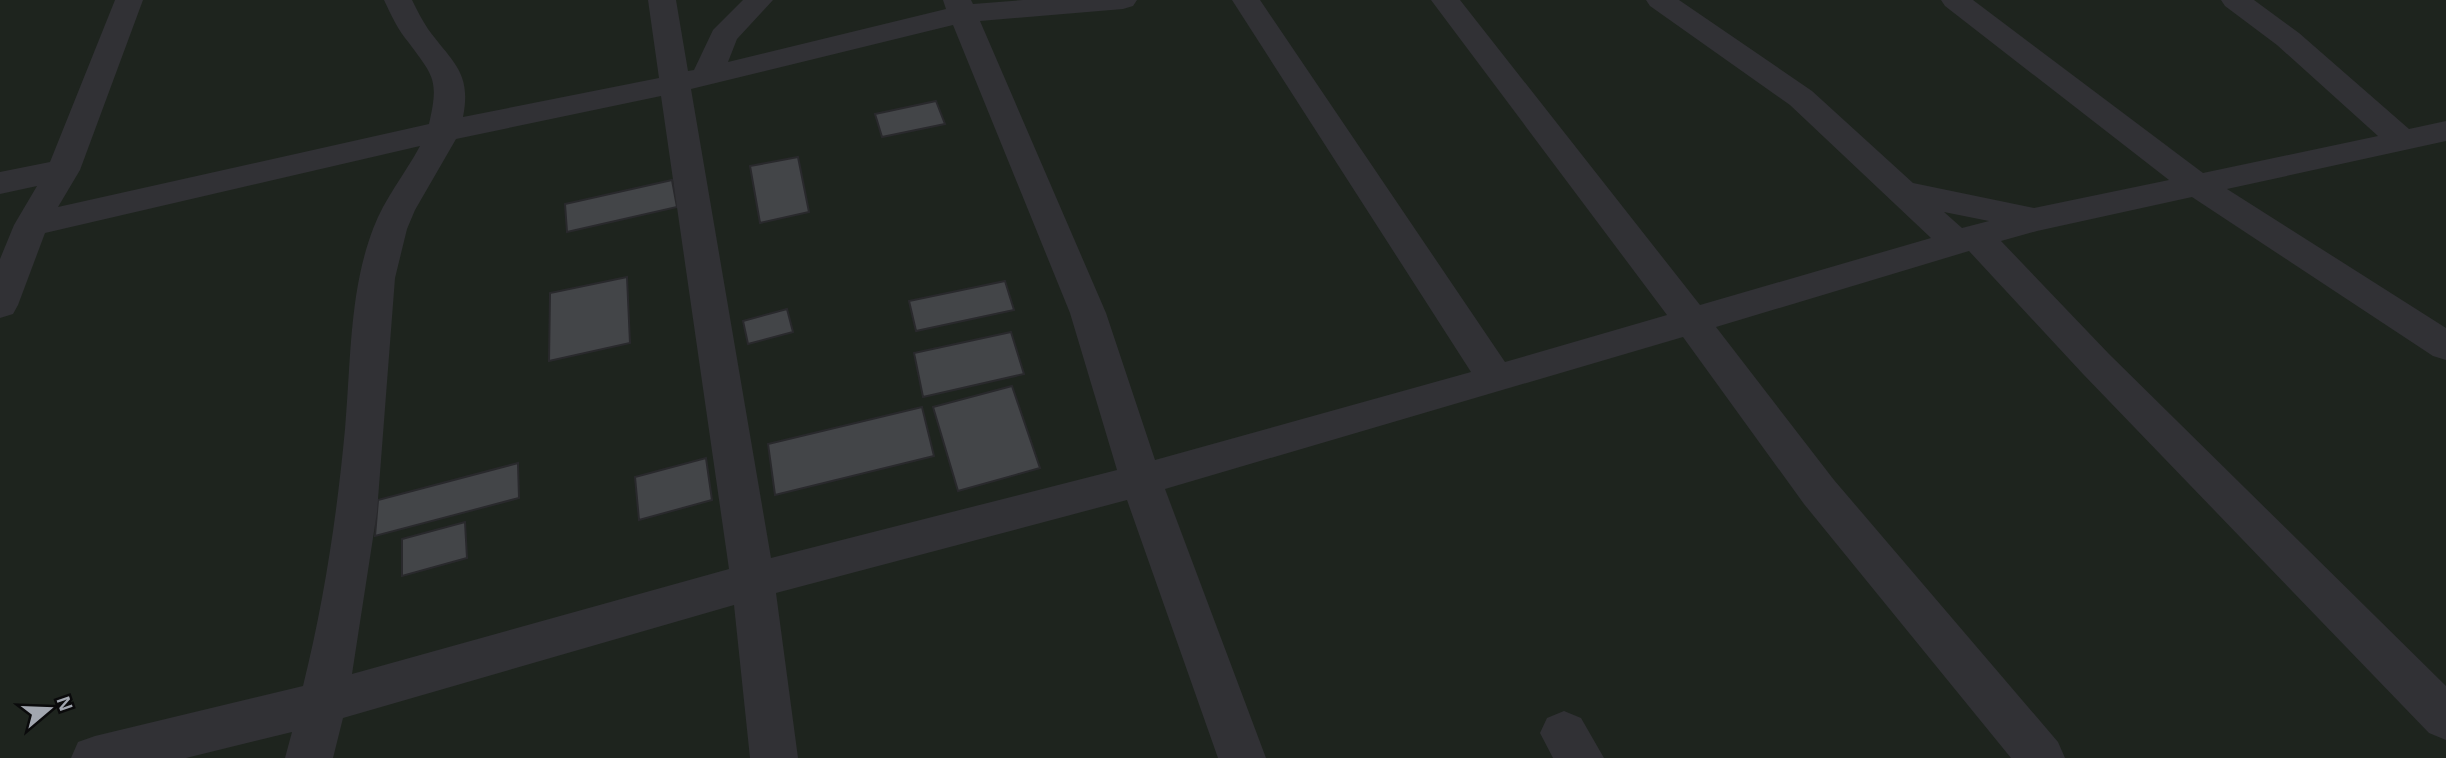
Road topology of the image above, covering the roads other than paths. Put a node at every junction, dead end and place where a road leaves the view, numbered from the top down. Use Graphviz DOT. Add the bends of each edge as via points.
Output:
graph roads {
  1 [pos="129,0"];
  2 [pos="398,0"];
  3 [pos="662,0"];
  4 [pos="759,0"];
  5 [pos="1123,0"];
  6 [pos="1246,0"];
  7 [pos="1445,0"];
  8 [pos="1660,0"];
  9 [pos="1955,0"];
  10 [pos="2235,0"];
  11 [pos="959,7"];
  12 [pos="690,79"];
  13 [pos="446,130"];
  14 [pos="2446,131"];
  15 [pos="2402,140"];
  16 [pos="63,170"];
  17 [pos="0,183"];
  18 [pos="2196,184"];
  19 [pos="1903,192"];
  20 [pos="2033,220"];
  21 [pos="31,225"];
  22 [pos="1965,239"];
  23 [pos="0,305"];
  24 [pos="1690,319"];
  25 [pos="2446,346"];
  26 [pos="1496,379"];
  27 [pos="1141,480"];
  28 [pos="753,581"];
  29 [pos="323,703"];
  30 [pos="2446,718"];
  31 [pos="95,758"];
  32 [pos="309,758"];
  33 [pos="774,758"];
  34 [pos="1242,758"];
  35 [pos="2041,758"];
  1 -- 16 [label="street"];
  2 -- 13 [label="street" via="418,36 439,57 449,84"];
  3 -- 12 [label="street"];
  4 -- 12 [label="street"];
  5 -- 11 [label="street"];
  6 -- 26 [label="street"];
  7 -- 24 [label="street"];
  8 -- 19 [label="street" via="1783,83"];
  9 -- 18 [label="street"];
  10 -- 15 [label="street" via="2288,39"];
  11 -- 12 [label="street"];
  11 -- 27 [label="street" via="1088,313"];
  12 -- 13 [label="street"];
  12 -- 28 [label="street"];
  13 -- 21 [label="street"];
  13 -- 29 [label="street" via="391,226 377,272 354,534"];
  14 -- 15 [label="street"];
  15 -- 18 [label="street"];
  16 -- 17 [label="street"];
  16 -- 21 [label="street"];
  18 -- 20 [label="street"];
  18 -- 25 [label="street"];
  19 -- 20 [label="street"];
  19 -- 22 [label="street"];
  20 -- 22 [label="street"];
  21 -- 23 [label="street"];
  22 -- 24 [label="street"];
  22 -- 30 [label="street" via="2096,364"];
  24 -- 26 [label="street"];
  24 -- 35 [label="street" via="1819,492"];
  26 -- 27 [label="street"];
  27 -- 28 [label="street"];
  27 -- 34 [label="street"];
  28 -- 29 [label="street"];
  28 -- 33 [label="street"];
  29 -- 31 [label="street"];
  29 -- 32 [label="street"];
}
